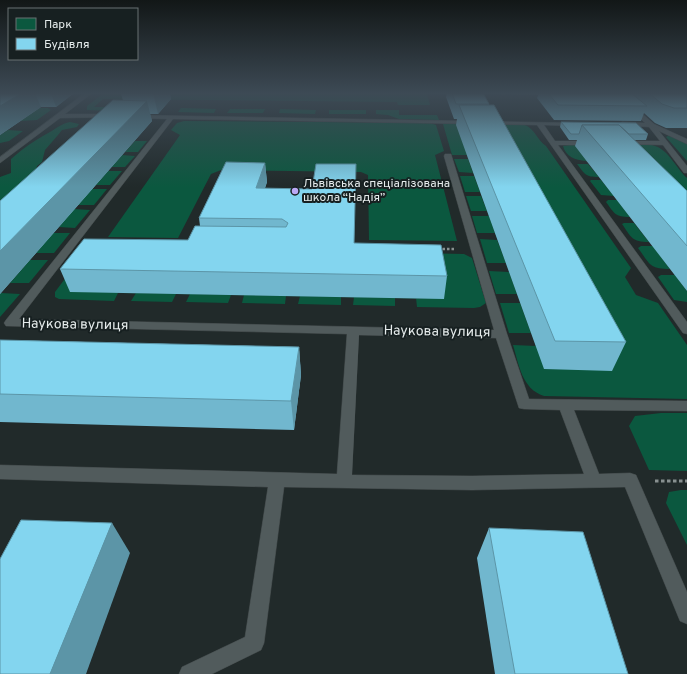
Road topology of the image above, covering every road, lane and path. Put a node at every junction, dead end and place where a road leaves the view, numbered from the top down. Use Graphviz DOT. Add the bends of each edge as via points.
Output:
graph roads {
  1 [pos="47,124"];
  2 [pos="166,124"];
  3 [pos="540,124"];
  4 [pos="633,124"];
  5 [pos="651,125"];
  6 [pos="687,142"];
  7 [pos="554,143"];
  8 [pos="598,143"];
  9 [pos="613,143"];
  10 [pos="666,143"];
  11 [pos="448,156"];
  12 [pos="0,161"];
  13 [pos="687,171"];
  14 [pos="75,241"];
  15 [pos="89,241"];
  16 [pos="438,249"];
  17 [pos="475,250"];
  18 [pos="687,330"];
  19 [pos="353,331"];
  20 [pos="501,334"];
  21 [pos="566,404"];
  22 [pos="687,406"];
  23 [pos="0,472"];
  24 [pos="277,480"];
  25 [pos="344,480"];
  26 [pos="630,480"];
  27 [pos="594,481"];
  28 [pos="687,481"];
  29 [pos="687,614"];
  30 [pos="189,674"];
  1 -- 12 [label="lane"];
  2 -- 14 [label="lane, Наукова вулиця"];
  3 -- 7 [label="lane"];
  4 -- 5 [label="lane"];
  5 -- 6 [label="lane"];
  5 -- 10 [label="lane"];
  7 -- 8 [label="lane"];
  7 -- 18 [label="lane"];
  9 -- 10 [label="lane"];
  10 -- 13 [label="lane"];
  11 -- 17 [label="lane"];
  14 -- 15 [label="lane"];
  14 -- 19 [label="lane, Наукова вулиця" via="10,323"];
  16 -- 17 [label="path"];
  17 -- 20 [label="lane"];
  19 -- 20 [label="lane, Наукова вулиця"];
  19 -- 25 [label="lane"];
  20 -- 21 [label="lane, Наукова вулиця" via="524,404"];
  21 -- 22 [label="lane, Наукова вулиця"];
  21 -- 27 [label="lane"];
  23 -- 24 [label="lane"];
  24 -- 25 [label="lane"];
  24 -- 30 [label="lane" via="254,643"];
  25 -- 27 [label="lane" via="544,483"];
  26 -- 27 [label="lane"];
  26 -- 28 [label="path"];
  26 -- 29 [label="lane"];
}
